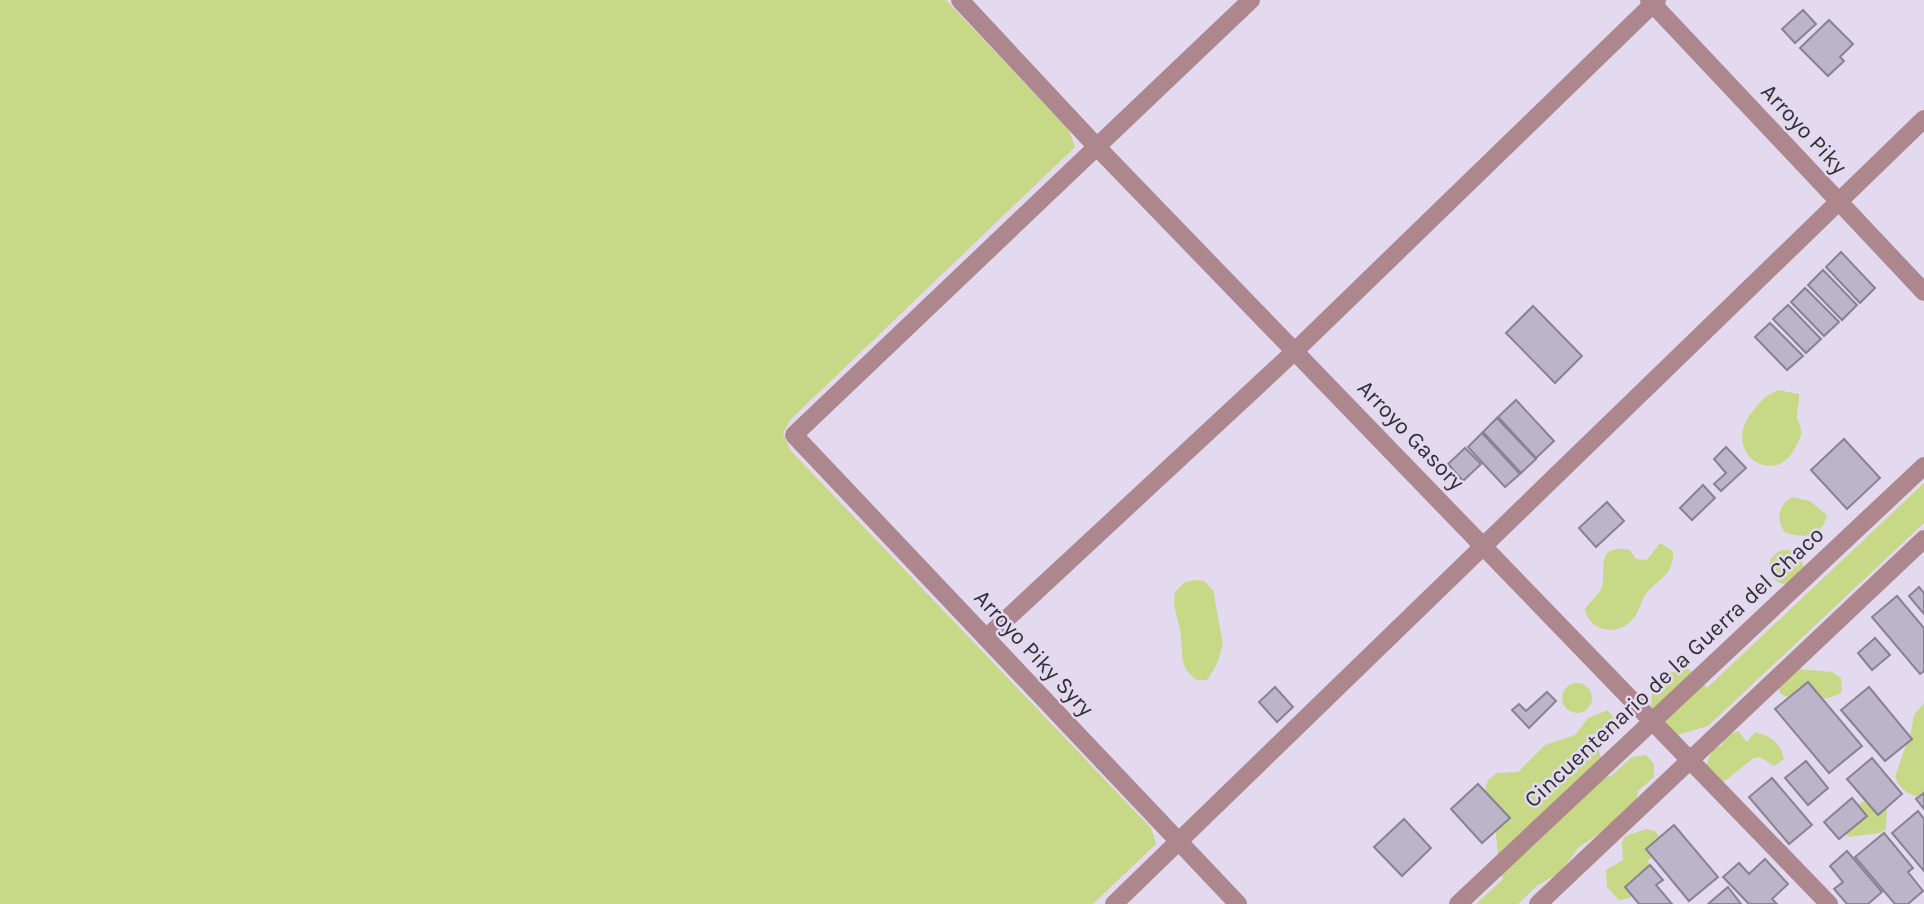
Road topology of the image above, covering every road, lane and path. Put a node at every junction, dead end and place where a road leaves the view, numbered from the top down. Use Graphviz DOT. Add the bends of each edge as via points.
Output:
graph roads {
  1 [pos="960,0"];
  2 [pos="1251,0"];
  3 [pos="1653,1"];
  4 [pos="1924,119"];
  5 [pos="1097,146"];
  6 [pos="1839,202"];
  7 [pos="1924,292"];
  8 [pos="1295,351"];
  9 [pos="1924,466"];
  10 [pos="1924,539"];
  11 [pos="1484,545"];
  12 [pos="986,638"];
  13 [pos="1654,721"];
  14 [pos="1691,759"];
  15 [pos="1178,841"];
  16 [pos="1114,904"];
  17 [pos="1238,904"];
  18 [pos="1458,904"];
  19 [pos="1538,904"];
  20 [pos="1829,904"];
  1 -- 5 [label="street, Arroyo Gasory"];
  2 -- 5 [label="street"];
  3 -- 6 [label="street, Arroyo Piky"];
  3 -- 8 [label="street"];
  4 -- 6 [label="street"];
  5 -- 8 [label="street, Arroyo Gasory"];
  5 -- 12 [label="street, Arroyo Piky Syry" via="794,435"];
  6 -- 7 [label="street, Arroyo Piky"];
  6 -- 11 [label="street"];
  8 -- 11 [label="street, Arroyo Gasory"];
  8 -- 12 [label="street"];
  9 -- 13 [label="street, Cincuentenario de la Guerra del Chaco"];
  10 -- 14 [label="street"];
  11 -- 13 [label="street, Arroyo Gasory"];
  11 -- 15 [label="street"];
  12 -- 15 [label="street, Arroyo Piky Syry"];
  13 -- 14 [label="street, Arroyo Gasory"];
  13 -- 18 [label="street, Cincuentenario de la Guerra del Chaco"];
  14 -- 19 [label="street"];
  14 -- 20 [label="street, Arroyo Gasory"];
  15 -- 16 [label="street"];
  15 -- 17 [label="street, Arroyo Piky Syry"];
}
